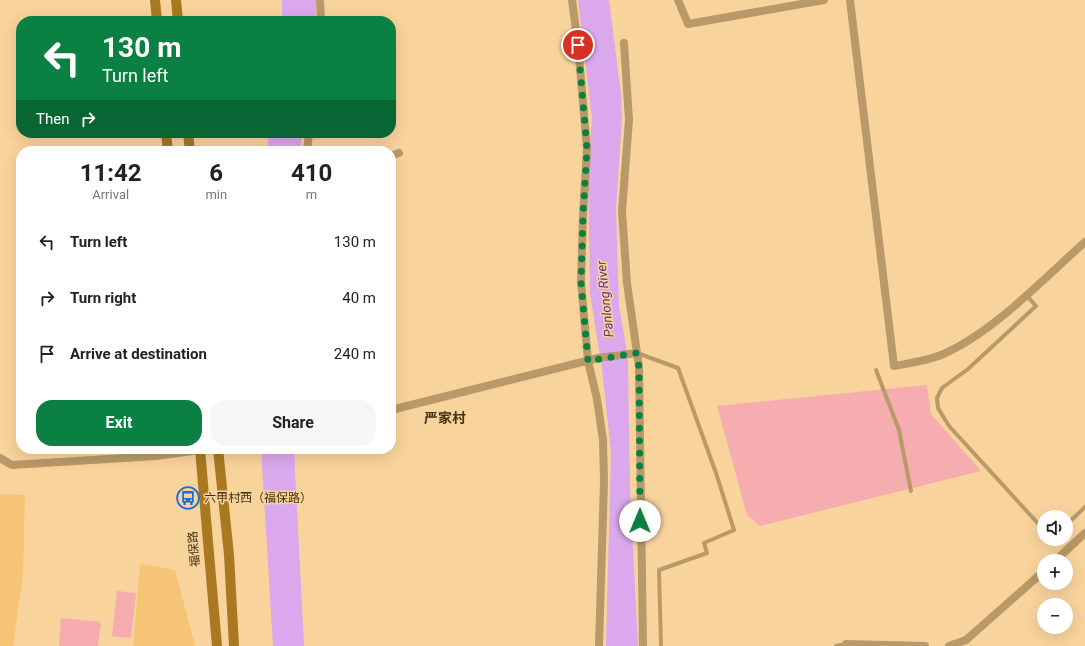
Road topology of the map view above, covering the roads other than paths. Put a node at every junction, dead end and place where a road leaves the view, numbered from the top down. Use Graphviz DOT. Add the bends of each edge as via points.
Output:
graph roads {
  1 [pos="155,0"];
  2 [pos="176,0"];
  3 [pos="320,0"];
  4 [pos="572,0"];
  5 [pos="678,0"];
  6 [pos="824,0"];
  7 [pos="850,0"];
  8 [pos="157,16"];
  9 [pos="178,16"];
  10 [pos="321,16"];
  11 [pos="624,43"];
  12 [pos="1085,242"];
  13 [pos="1026,295"];
  14 [pos="636,353"];
  15 [pos="588,361"];
  16 [pos="876,370"];
  17 [pos="396,409"];
  18 [pos="169,454"];
  19 [pos="200,454"];
  20 [pos="219,454"];
  21 [pos="0,458"];
  22 [pos="911,491"];
  23 [pos="1085,507"];
  24 [pos="1073,518"];
  25 [pos="1037,522"];
  26 [pos="1085,533"];
  27 [pos="1062,554"];
  28 [pos="1037,577"];
  29 [pos="846,644"];
  30 [pos="217,646"];
  31 [pos="234,646"];
  32 [pos="599,646"];
  33 [pos="642,646"];
  34 [pos="661,646"];
  35 [pos="836,646"];
  36 [pos="925,646"];
  37 [pos="949,646"];
  1 -- 8 [label="main road"];
  2 -- 9 [label="main road"];
  3 -- 10 [label="street"];
  4 -- 15 [label="street" via="587,149 581,282"];
  5 -- 6 [label="street" via="688,24"];
  7 -- 13 [label="street" via="894,366 925,360 960,345"];
  11 -- 14 [label="street" via="629,120 622,211 627,283"];
  12 -- 13 [label="street"];
  13 -- 25 [label="lane" via="1036,306 968,369 942,388 937,398 938,408 949,426"];
  14 -- 15 [label="street"];
  14 -- 33 [label="street" via="639,367"];
  14 -- 34 [label="lane" via="678,368 734,530 704,543 707,553 659,570"];
  15 -- 17 [label="street"];
  15 -- 32 [label="street" via="603,440"];
  16 -- 22 [label="lane" via="899,430"];
  18 -- 21 [label="street" via="12,465"];
  19 -- 30 [label="main road, 福保路"];
  20 -- 31 [label="main road" via="229,555"];
  23 -- 24 [label="lane"];
  26 -- 27 [label="street"];
  28 -- 37 [label="street" via="966,640"];
  29 -- 35 [label="lane"];
  29 -- 36 [label="street"];
}
